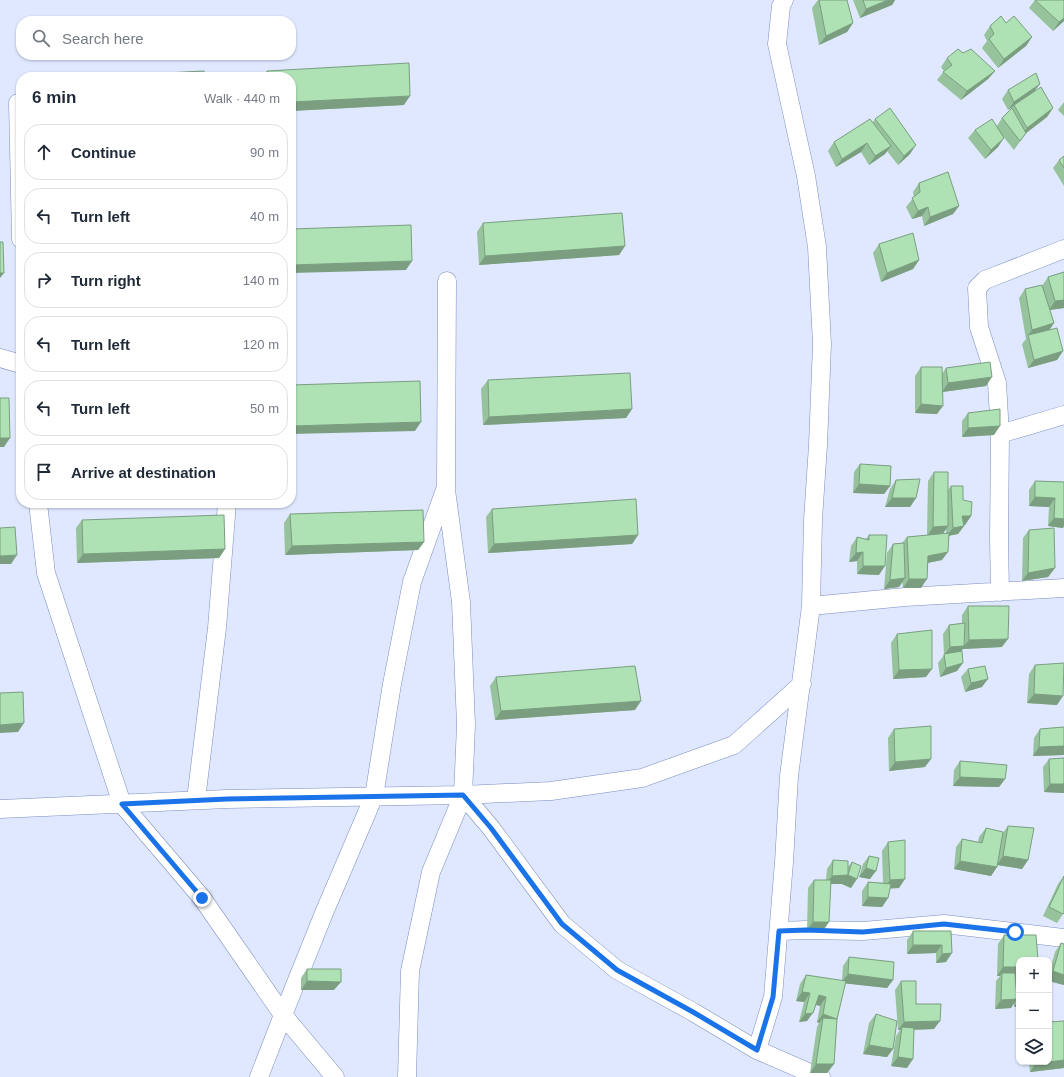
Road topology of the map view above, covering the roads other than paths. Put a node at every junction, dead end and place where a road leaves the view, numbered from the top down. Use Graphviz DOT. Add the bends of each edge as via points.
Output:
graph roads {
  1 [pos="784,0"];
  2 [pos="1064,249"];
  3 [pos="447,281"];
  4 [pos="0,358"];
  5 [pos="16,363"];
  6 [pos="1064,415"];
  7 [pos="1000,434"];
  8 [pos="446,487"];
  9 [pos="39,508"];
  10 [pos="227,508"];
  11 [pos="1064,588"];
  12 [pos="1000,592"];
  13 [pos="811,606"];
  14 [pos="802,684"];
  15 [pos="463,795"];
  16 [pos="374,796"];
  17 [pos="196,800"];
  18 [pos="122,804"];
  19 [pos="0,809"];
  20 [pos="779,931"];
  21 [pos="1064,938"];
  22 [pos="283,1015"];
  23 [pos="757,1050"];
  24 [pos="259,1077"];
  25 [pos="335,1077"];
  26 [pos="407,1077"];
  27 [pos="821,1077"];
  1 -- 13 [label="street" via="780,6 777,44 806,176 818,254 822,344"];
  2 -- 7 [label="street" via="985,280 977,288 979,327 997,383"];
  3 -- 8 [label="street"];
  4 -- 5 [label="street"];
  6 -- 7 [label="street"];
  7 -- 12 [label="street"];
  8 -- 15 [label="street" via="461,602 466,725"];
  8 -- 16 [label="street" via="412,582"];
  9 -- 18 [label="street" via="46,573"];
  10 -- 17 [label="street" via="217,628"];
  11 -- 12 [label="street"];
  12 -- 13 [label="street" via="905,597"];
  13 -- 14 [label="street"];
  14 -- 15 [label="street" via="734,745 642,778 551,791"];
  14 -- 20 [label="street" via="789,776"];
  15 -- 16 [label="street"];
  15 -- 23 [label="street" via="491,828 562,924 617,970"];
  15 -- 26 [label="street" via="431,872 410,971"];
  16 -- 17 [label="street"];
  16 -- 22 [label="street"];
  17 -- 18 [label="street"];
  18 -- 19 [label="street"];
  18 -- 22 [label="street" via="202,898"];
  20 -- 21 [label="street" via="863,932 944,924"];
  20 -- 23 [label="street" via="773,997"];
  22 -- 24 [label="street"];
  22 -- 25 [label="street"];
  23 -- 27 [label="street"];
}
